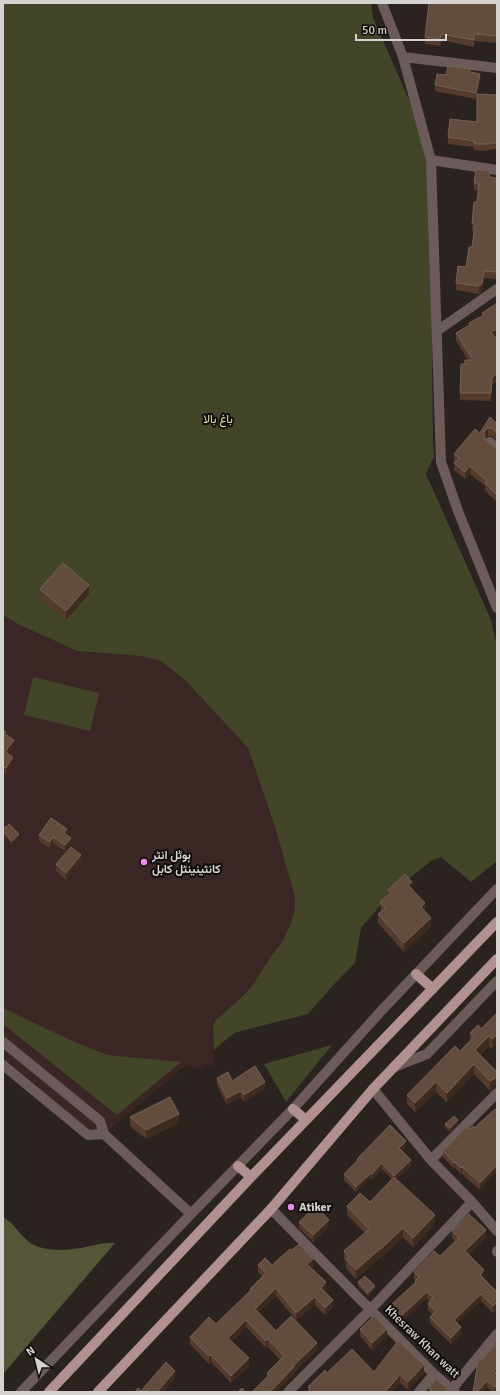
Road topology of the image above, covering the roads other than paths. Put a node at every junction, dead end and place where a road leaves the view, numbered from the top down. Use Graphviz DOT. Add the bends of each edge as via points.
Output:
graph roads {
  1 [pos="382,3"];
  2 [pos="403,57"];
  3 [pos="497,68"];
  4 [pos="431,160"];
  5 [pos="497,170"];
  6 [pos="497,289"];
  7 [pos="437,331"];
  8 [pos="497,608"];
  9 [pos="497,888"];
  10 [pos="497,922"];
  11 [pos="497,958"];
  12 [pos="416,974"];
  13 [pos="497,981"];
  14 [pos="433,989"];
  15 [pos="3,1042"];
  16 [pos="3,1065"];
  17 [pos="394,1068"];
  18 [pos="373,1090"];
  19 [pos="497,1093"];
  20 [pos="293,1109"];
  21 [pos="306,1120"];
  22 [pos="104,1134"];
  23 [pos="431,1160"];
  24 [pos="238,1166"];
  25 [pos="251,1177"];
  26 [pos="472,1202"];
  27 [pos="271,1209"];
  28 [pos="191,1214"];
  29 [pos="497,1231"];
  30 [pos="370,1310"];
  31 [pos="497,1334"];
  32 [pos="434,1374"];
  33 [pos="453,1390"];
  34 [pos="21,1392"];
  35 [pos="49,1392"];
  36 [pos="98,1392"];
  37 [pos="288,1392"];
  38 [pos="419,1392"];
  1 -- 2 [label="street"];
  2 -- 3 [label="street"];
  2 -- 4 [label="street"];
  4 -- 5 [label="street"];
  4 -- 7 [label="street"];
  6 -- 7 [label="street"];
  7 -- 8 [label="street" via="441,462"];
  9 -- 12 [label="street"];
  10 -- 14 [label="main road"];
  11 -- 17 [label="main road"];
  12 -- 14 [label="main road"];
  12 -- 20 [label="street"];
  13 -- 17 [label="street" via="427,1054"];
  14 -- 21 [label="main road"];
  15 -- 22 [label="street" via="100,1121"];
  16 -- 22 [label="street" via="88,1135"];
  17 -- 18 [label="main road"];
  18 -- 23 [label="street"];
  18 -- 27 [label="main road"];
  19 -- 23 [label="street"];
  20 -- 21 [label="main road"];
  20 -- 24 [label="street"];
  21 -- 25 [label="main road"];
  22 -- 28 [label="street"];
  23 -- 26 [label="street"];
  24 -- 25 [label="main road"];
  24 -- 28 [label="street"];
  25 -- 35 [label="main road"];
  26 -- 29 [label="street"];
  26 -- 30 [label="street"];
  27 -- 30 [label="street, Khesraw Khan watt"];
  27 -- 36 [label="main road"];
  28 -- 34 [label="street"];
  30 -- 32 [label="street, Khesraw Khan watt"];
  30 -- 37 [label="street"];
  31 -- 33 [label="street"];
  32 -- 33 [label="street, Khesraw Khan watt"];
  32 -- 38 [label="street"];
}
